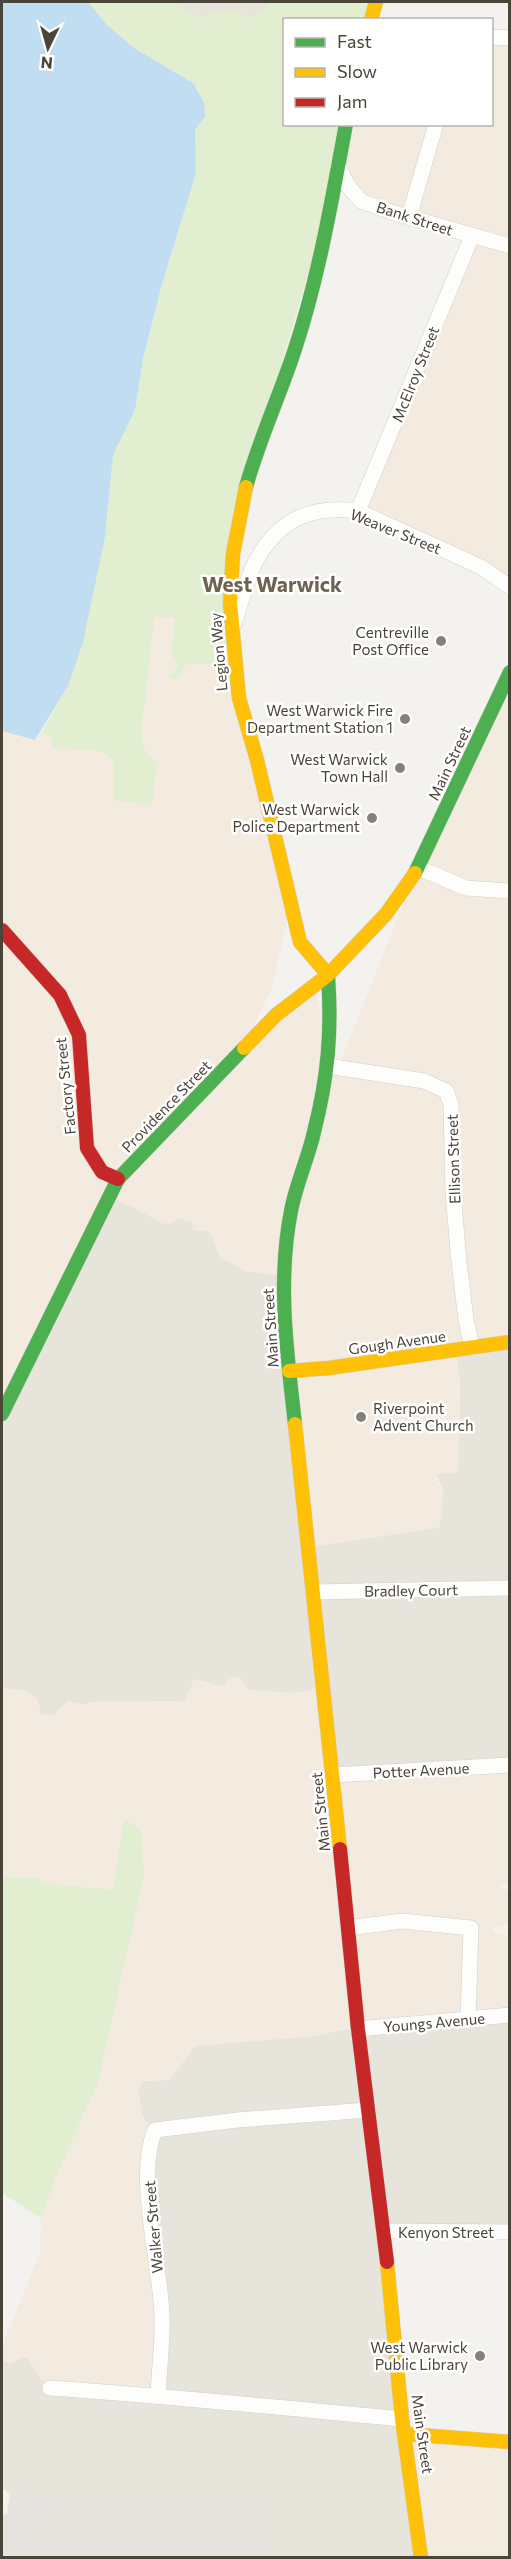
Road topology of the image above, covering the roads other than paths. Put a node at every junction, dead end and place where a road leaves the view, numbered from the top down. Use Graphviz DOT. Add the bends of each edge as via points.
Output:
graph roads {
  1 [pos="376,2"];
  2 [pos="372,18"];
  3 [pos="493,37"];
  4 [pos="510,38"];
  5 [pos="346,126"];
  6 [pos="435,126"];
  7 [pos="338,166"];
  8 [pos="409,217"];
  9 [pos="472,236"];
  10 [pos="510,246"];
  11 [pos="358,512"];
  12 [pos="510,587"];
  13 [pos="233,626"];
  14 [pos="510,672"];
  15 [pos="419,868"];
  16 [pos="510,891"];
  17 [pos="2,930"];
  18 [pos="328,975"];
  19 [pos="328,1066"];
  20 [pos="118,1179"];
  21 [pos="510,1342"];
  22 [pos="472,1347"];
  23 [pos="289,1371"];
  24 [pos="2,1410"];
  25 [pos="508,1588"];
  26 [pos="314,1592"];
  27 [pos="510,1765"];
  28 [pos="333,1775"];
  29 [pos="348,1928"];
  30 [pos="510,2015"];
  31 [pos="468,2019"];
  32 [pos="358,2029"];
  33 [pos="368,2110"];
  34 [pos="383,2231"];
  35 [pos="510,2232"];
  36 [pos="50,2388"];
  37 [pos="158,2395"];
  38 [pos="404,2427"];
  39 [pos="510,2442"];
  40 [pos="421,2558"];
  1 -- 2 [label="main road"];
  3 -- 4 [label="street"];
  5 -- 7 [label="main road, Legion Way"];
  6 -- 8 [label="street"];
  7 -- 8 [label="street, Bank Street" via="361,201"];
  7 -- 13 [label="main road, Legion Way" via="301,328 240,510 230,603"];
  8 -- 9 [label="street, Bank Street"];
  9 -- 10 [label="street, Bank Street"];
  9 -- 11 [label="street, McElroy Street"];
  11 -- 12 [label="street, Weaver Street" via="481,567"];
  11 -- 13 [label="street, Weaver Street" via="315,512 296,517 277,532 256,559"];
  13 -- 18 [label="main road, Legion Way" via="239,698 300,942"];
  14 -- 15 [label="main road, Main Street"];
  15 -- 16 [label="street" via="466,888"];
  15 -- 18 [label="main road, Providence Street" via="386,914"];
  17 -- 20 [label="main road, Factory Street" via="60,995 79,1035 87,1148 102,1172"];
  18 -- 19 [label="main road"];
  18 -- 20 [label="main road, Providence Street" via="276,1015"];
  19 -- 22 [label="street, Ellison Street" via="424,1082 446,1090 451,1104 459,1262"];
  19 -- 23 [label="main road, Main Street" via="314,1133 291,1210 286,1248 283,1287"];
  20 -- 24 [label="main road, Providence Street"];
  21 -- 22 [label="main road, Gough Avenue"];
  22 -- 23 [label="main road, Gough Avenue"];
  23 -- 26 [label="main road, Main Street"];
  25 -- 26 [label="street, Bradley Court"];
  26 -- 28 [label="main road, Main Street"];
  27 -- 28 [label="street, Potter Avenue"];
  28 -- 29 [label="main road, Main Street"];
  29 -- 31 [label="street" via="402,1921 471,1928"];
  29 -- 32 [label="main road, Main Street"];
  30 -- 31 [label="street, Youngs Avenue"];
  31 -- 32 [label="street, Youngs Avenue"];
  32 -- 33 [label="main road, Main Street"];
  33 -- 34 [label="main road, Main Street"];
  33 -- 37 [label="street, Walker Street" via="155,2130 150,2140 148,2187 162,2317"];
  34 -- 35 [label="street, Kenyon Street"];
  34 -- 38 [label="main road, Main Street"];
  36 -- 37 [label="street"];
  37 -- 38 [label="street"];
  38 -- 39 [label="main road"];
  38 -- 40 [label="main road, Main Street"];
}
